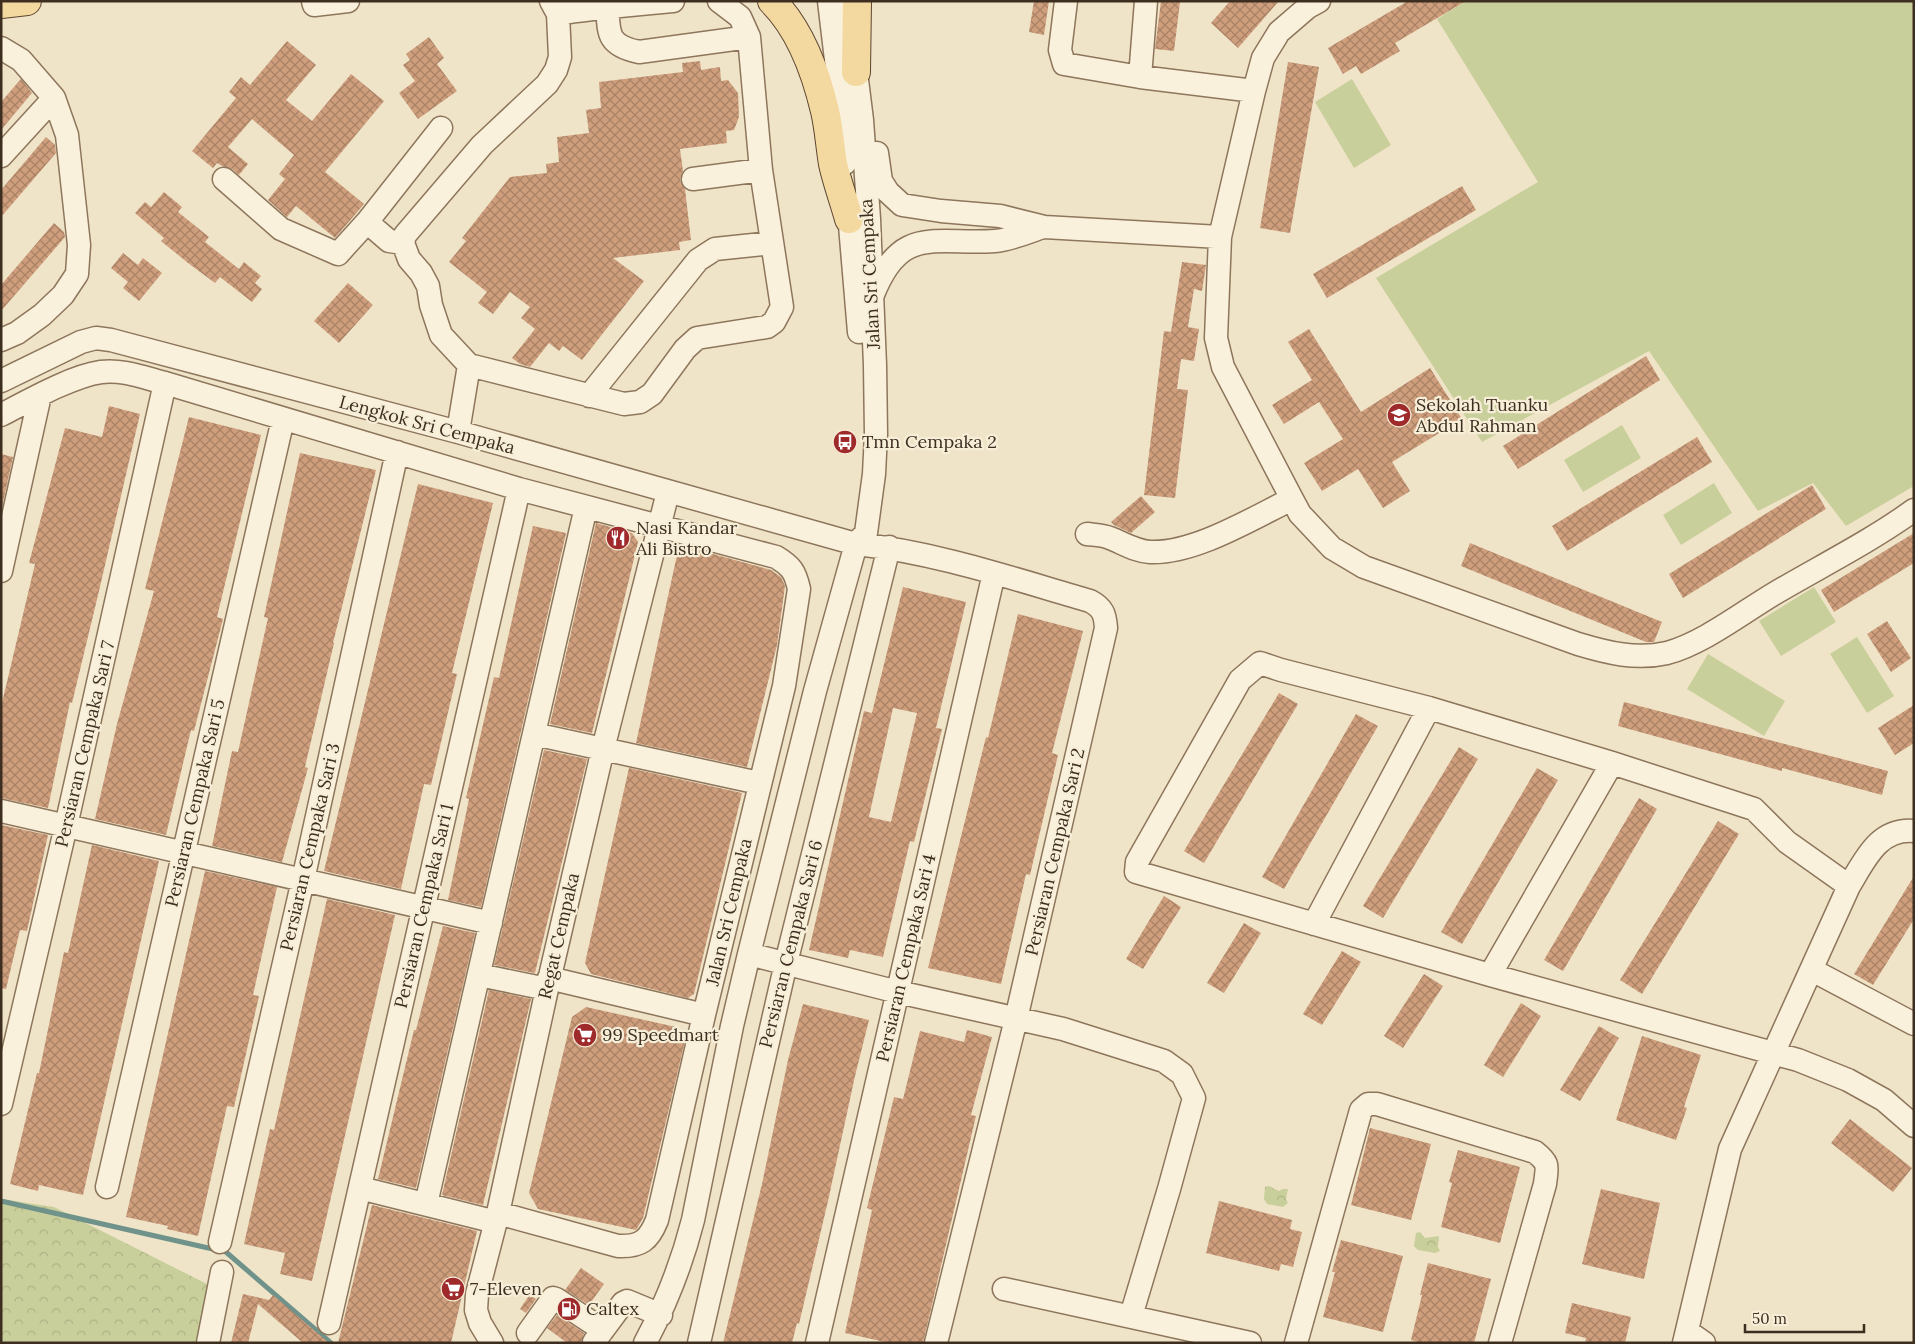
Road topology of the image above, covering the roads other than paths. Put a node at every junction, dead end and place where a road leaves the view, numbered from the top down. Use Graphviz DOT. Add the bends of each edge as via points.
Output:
graph roads {
  1 [pos="27,1"];
  2 [pos="313,1"];
  3 [pos="348,1"];
  4 [pos="672,1"];
  5 [pos="719,1"];
  6 [pos="772,1"];
  7 [pos="829,1"];
  8 [pos="843,1"];
  9 [pos="857,1"];
  10 [pos="1066,1"];
  11 [pos="1146,1"];
  12 [pos="1319,1"];
  13 [pos="1,4"];
  14 [pos="607,5"];
  15 [pos="555,7"];
  16 [pos="749,37"];
  17 [pos="1,48"];
  18 [pos="856,72"];
  19 [pos="1140,77"];
  20 [pos="1254,92"];
  21 [pos="54,98"];
  22 [pos="862,120"];
  23 [pos="441,128"];
  24 [pos="1,156"];
  25 [pos="761,170"];
  26 [pos="224,179"];
  27 [pos="693,179"];
  28 [pos="849,219"];
  29 [pos="367,222"];
  30 [pos="1044,227"];
  31 [pos="1220,236"];
  32 [pos="403,243"];
  33 [pos="772,244"];
  34 [pos="872,299"];
  35 [pos="1,340"];
  36 [pos="469,365"];
  37 [pos="1,381"];
  38 [pos="165,383"];
  39 [pos="40,395"];
  40 [pos="589,396"];
  41 [pos="1,415"];
  42 [pos="283,419"];
  43 [pos="458,432"];
  44 [pos="398,452"];
  45 [pos="519,489"];
  46 [pos="668,492"];
  47 [pos="1292,499"];
  48 [pos="586,507"];
  49 [pos="1914,510"];
  50 [pos="658,527"];
  51 [pos="1087,534"];
  52 [pos="856,544"];
  53 [pos="889,547"];
  54 [pos="1,571"];
  55 [pos="994,573"];
  56 [pos="784,686"];
  57 [pos="815,691"];
  58 [pos="1429,708"];
  59 [pos="534,734"];
  60 [pos="603,749"];
  61 [pos="1612,764"];
  62 [pos="759,783"];
  63 [pos="1,811"];
  64 [pos="66,826"];
  65 [pos="1914,831"];
  66 [pos="184,853"];
  67 [pos="303,880"];
  68 [pos="1850,886"];
  69 [pos="424,908"];
  70 [pos="491,922"];
  71 [pos="1314,924"];
  72 [pos="749,954"];
  73 [pos="786,963"];
  74 [pos="1812,970"];
  75 [pos="479,975"];
  76 [pos="1490,975"];
  77 [pos="548,983"];
  78 [pos="898,992"];
  79 [pos="706,1005"];
  80 [pos="1016,1019"];
  81 [pos="1914,1024"];
  82 [pos="732,1026"];
  83 [pos="699,1040"];
  84 [pos="1774,1053"];
  85 [pos="1,1104"];
  86 [pos="1914,1126"];
  87 [pos="107,1187"];
  88 [pos="360,1188"];
  89 [pos="426,1204"];
  90 [pos="497,1217"];
  91 [pos="220,1242"];
  92 [pos="222,1272"];
  93 [pos="1004,1289"];
  94 [pos="661,1315"];
  95 [pos="1131,1316"];
  96 [pos="329,1323"];
  97 [pos="598,1337"];
  98 [pos="1691,1339"];
  99 [pos="530,1340"];
  100 [pos="208,1343"];
  101 [pos="492,1343"];
  102 [pos="645,1343"];
  103 [pos="699,1343"];
  104 [pos="817,1343"];
  105 [pos="936,1343"];
  106 [pos="1250,1343"];
  107 [pos="1296,1343"];
  108 [pos="1500,1343"];
  1 -- 13 [label="main road"];
  2 -- 3 [label="street" via="314,5"];
  4 -- 14 [label="street"];
  5 -- 16 [label="street" via="740,17"];
  6 -- 28 [label="main road" via="796,33 815,75 825,111 833,165"];
  7 -- 28 [label="street, Jalan Sri Cempaka"];
  8 -- 18 [label="street, Jalan Sri Cempaka"];
  9 -- 18 [label="main road"];
  10 -- 19 [label="street" via="1060,50 1064,64"];
  11 -- 19 [label="street"];
  12 -- 20 [label="street" via="1278,32 1263,58"];
  14 -- 15 [label="street"];
  14 -- 16 [label="street" via="608,30 614,42 639,52"];
  15 -- 32 [label="street" via="560,57 547,84 482,146 405,235"];
  16 -- 25 [label="street"];
  17 -- 21 [label="street" via="21,60"];
  18 -- 22 [label="street, Jalan Sri Cempaka"];
  19 -- 20 [label="street"];
  20 -- 31 [label="street"];
  21 -- 24 [label="street"];
  21 -- 35 [label="street" via="67,135 79,245 77,274 63,295 42,315"];
  22 -- 30 [label="street" via="876,150 881,181 902,205 1000,216"];
  22 -- 34 [label="street, Jalan Sri Cempaka"];
  23 -- 29 [label="street"];
  25 -- 27 [label="street"];
  25 -- 33 [label="street"];
  26 -- 29 [label="street" via="281,229 338,254"];
  28 -- 52 [label="street, Jalan Sri Cempaka" via="862,362 861,481 853,534"];
  29 -- 32 [label="street" via="389,241"];
  30 -- 31 [label="street"];
  30 -- 34 [label="street" via="997,241 927,240 906,248 879,279"];
  31 -- 47 [label="street" via="1216,338 1223,367"];
  32 -- 36 [label="street" via="409,259 428,286 441,335"];
  33 -- 40 [label="street" via="715,249 698,260"];
  33 -- 40 [label="street" via="782,307 774,322 767,327 697,338 652,394 640,402 624,404"];
  34 -- 52 [label="street, Jalan Sri Cempaka" via="876,405 874,474 866,532"];
  36 -- 40 [label="street"];
  36 -- 43 [label="street"];
  37 -- 43 [label="street, Lengkok Sri Cempaka" via="81,342 96,338"];
  38 -- 39 [label="street" via="120,372 102,372 84,376"];
  38 -- 42 [label="street"];
  38 -- 64 [label="street, Persiaran Cempaka Sari 7"];
  39 -- 41 [label="street"];
  39 -- 54 [label="street"];
  42 -- 44 [label="street"];
  42 -- 66 [label="street, Persiaran Cempaka Sari 5"];
  43 -- 46 [label="street, Lengkok Sri Cempaka"];
  44 -- 45 [label="street"];
  44 -- 67 [label="street, Persiaran Cempaka Sari 3"];
  45 -- 48 [label="street"];
  45 -- 69 [label="street, Persiaran Cempaka Sari 1"];
  46 -- 50 [label="street, Regat Cempaka"];
  46 -- 52 [label="street, Lengkok Sri Cempaka"];
  47 -- 49 [label="street" via="1300,514 1332,548 1364,567 1578,644 1608,653 1639,657 1667,653 1691,644 1887,530"];
  47 -- 51 [label="street" via="1197,544 1174,551 1148,552 1108,537"];
  48 -- 50 [label="street"];
  48 -- 59 [label="street"];
  50 -- 56 [label="street, Jalan Sri Cempaka" via="776,557 788,564 799,589"];
  50 -- 60 [label="street, Regat Cempaka"];
  52 -- 53 [label="street, Persiaran Cempaka Sari 2"];
  52 -- 57 [label="street, Jalan Sri Cempaka"];
  53 -- 55 [label="street, Persiaran Cempaka Sari 2"];
  53 -- 73 [label="street, Persiaran Cempaka Sari 6"];
  55 -- 78 [label="street, Persiaran Cempaka Sari 4"];
  55 -- 80 [label="street, Persiaran Cempaka Sari 2" via="1090,602 1100,607 1106,616 1106,628"];
  56 -- 57 [label="street"];
  56 -- 62 [label="street, Jalan Sri Cempaka"];
  57 -- 72 [label="street, Jalan Sri Cempaka"];
  58 -- 61 [label="street"];
  58 -- 71 [label="street"];
  58 -- 71 [label="street" via="1260,663 1240,680 1137,862 1136,872"];
  59 -- 60 [label="street"];
  59 -- 70 [label="street"];
  60 -- 62 [label="street"];
  60 -- 77 [label="street, Regat Cempaka"];
  61 -- 68 [label="street" via="1754,809 1787,842"];
  61 -- 76 [label="street"];
  62 -- 79 [label="street, Jalan Sri Cempaka"];
  63 -- 64 [label="street"];
  64 -- 66 [label="street"];
  64 -- 85 [label="street, Persiaran Cempaka Sari 7"];
  65 -- 68 [label="street" via="1892,833 1874,846"];
  66 -- 67 [label="street"];
  66 -- 87 [label="street, Persiaran Cempaka Sari 5"];
  67 -- 69 [label="street"];
  67 -- 91 [label="street, Persiaran Cempaka Sari 3"];
  68 -- 74 [label="street"];
  69 -- 70 [label="street"];
  69 -- 88 [label="street, Persiaran Cempaka Sari 1"];
  70 -- 75 [label="street"];
  71 -- 76 [label="street"];
  72 -- 73 [label="street"];
  72 -- 82 [label="street, Jalan Sri Cempaka"];
  73 -- 78 [label="street"];
  73 -- 103 [label="street, Persiaran Cempaka Sari 6"];
  74 -- 81 [label="street"];
  74 -- 84 [label="street"];
  75 -- 77 [label="street"];
  75 -- 89 [label="street"];
  76 -- 84 [label="street"];
  77 -- 79 [label="street"];
  77 -- 90 [label="street, Regat Cempaka"];
  78 -- 80 [label="street"];
  78 -- 104 [label="street, Persiaran Cempaka Sari 4"];
  79 -- 82 [label="street"];
  79 -- 83 [label="street, Jalan Sri Cempaka"];
  80 -- 95 [label="street" via="1063,1029 1164,1061 1182,1074 1194,1098"];
  80 -- 105 [label="street, Persiaran Cempaka Sari 2"];
  82 -- 83 [label="street" via="709,1030"];
  82 -- 94 [label="street, Jalan Sri Cempaka" via="693,1220"];
  83 -- 90 [label="street, Jalan Sri Cempaka" via="657,1220 643,1242 632,1247 618,1246"];
  84 -- 86 [label="street" via="1848,1080 1884,1100"];
  84 -- 98 [label="street" via="1730,1149"];
  88 -- 89 [label="street, Jalan Sri Cempaka"];
  88 -- 96 [label="street, Persiaran Cempaka Sari 1"];
  89 -- 90 [label="street, Jalan Sri Cempaka"];
  90 -- 101 [label="street, Regat Cempaka" via="477,1294 476,1310"];
  92 -- 100 [label="street"];
  93 -- 95 [label="street"];
  94 -- 97 [label="street" via="623,1302"];
  94 -- 102 [label="street, Jalan Sri Cempaka"];
  95 -- 106 [label="street"];
  97 -- 99 [label="street" via="553,1298"];
  107 -- 108 [label="street" via="1361,1110 1368,1104 1378,1104 1534,1152 1545,1160 1545,1184"];
}
